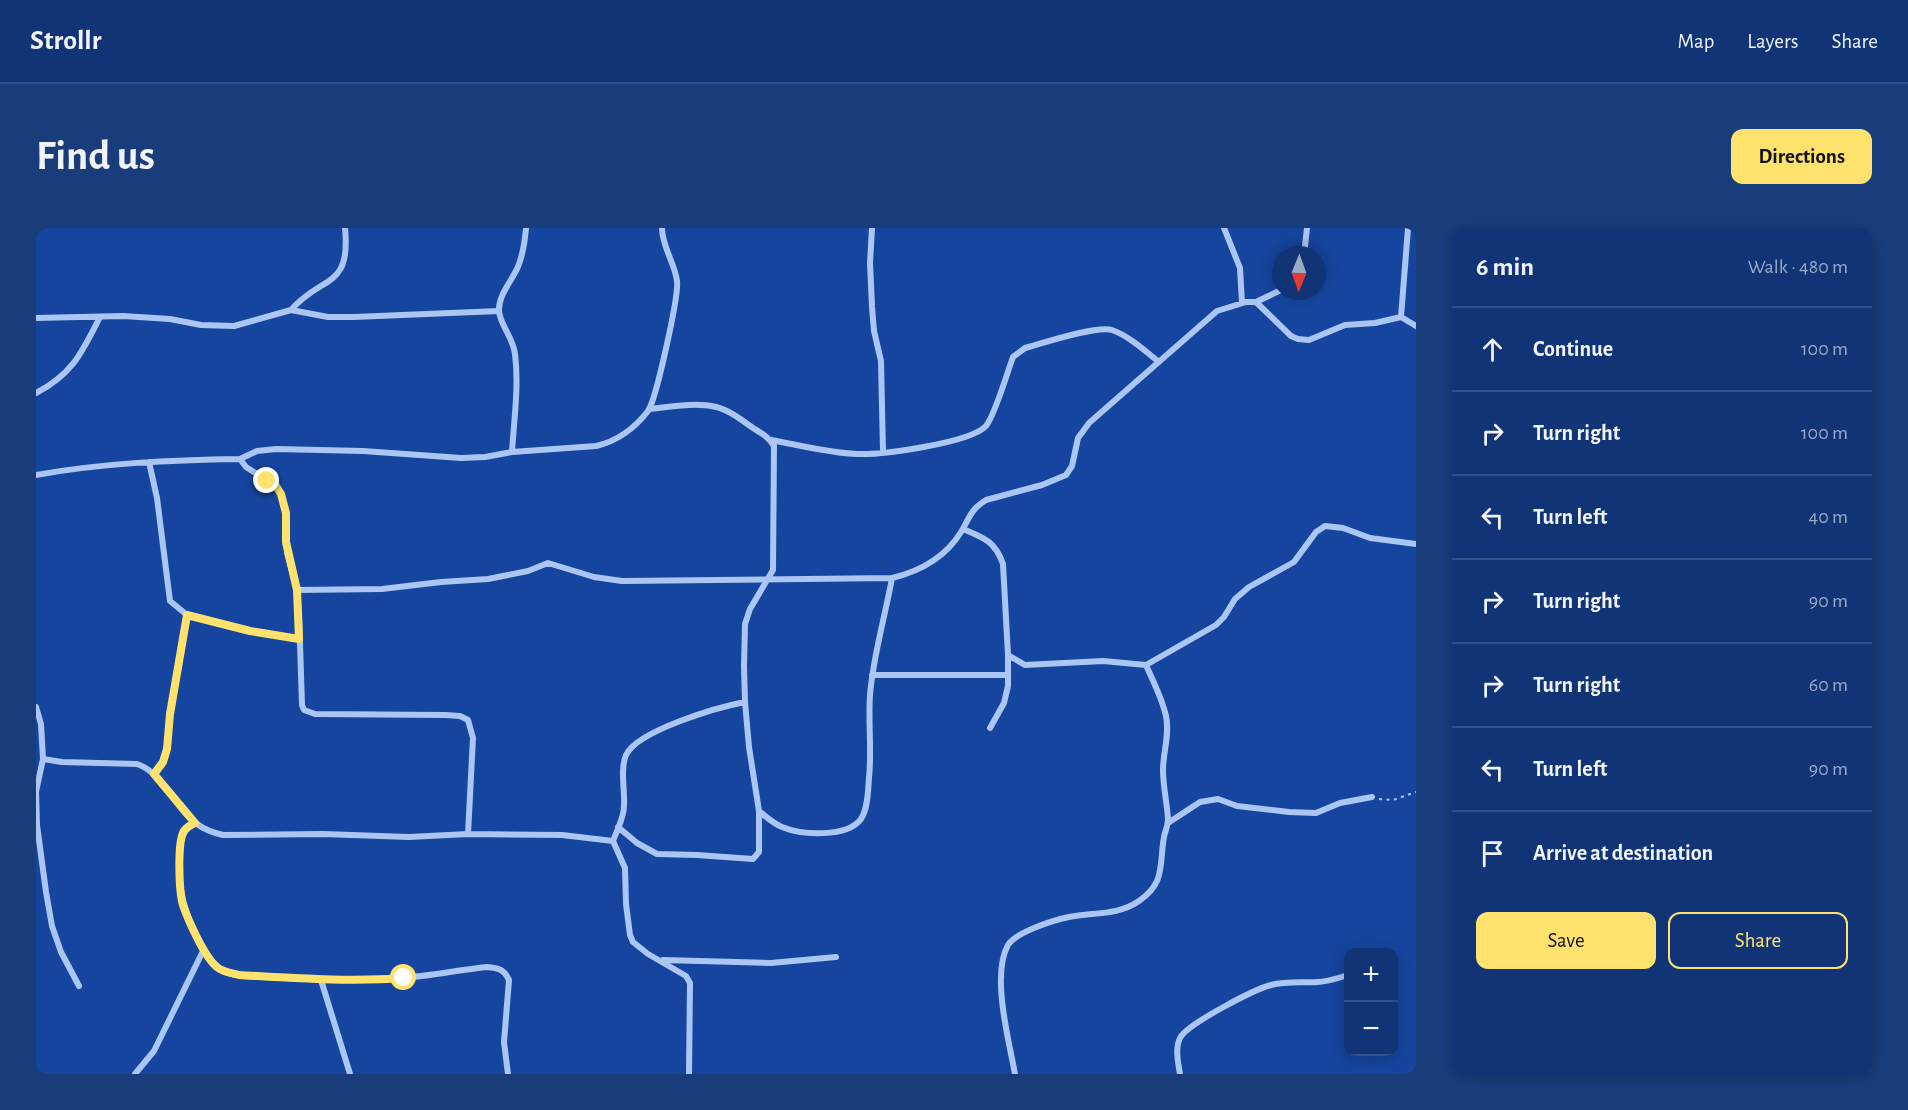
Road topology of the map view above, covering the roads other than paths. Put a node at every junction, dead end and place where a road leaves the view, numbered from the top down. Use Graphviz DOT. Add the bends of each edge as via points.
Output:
graph roads {
  1 [pos="345,228"];
  2 [pos="526,228"];
  3 [pos="662,228"];
  4 [pos="872,228"];
  5 [pos="1224,228"];
  6 [pos="1306,228"];
  7 [pos="1408,228"];
  8 [pos="1305,246"];
  9 [pos="1272,294"];
  10 [pos="1256,302"];
  11 [pos="1242,303"];
  12 [pos="291,310"];
  13 [pos="499,311"];
  14 [pos="100,317"];
  15 [pos="1401,317"];
  16 [pos="36,318"];
  17 [pos="1416,326"];
  18 [pos="1159,362"];
  19 [pos="36,393"];
  20 [pos="649,410"];
  21 [pos="771,440"];
  22 [pos="512,452"];
  23 [pos="883,452"];
  24 [pos="240,459"];
  25 [pos="149,462"];
  26 [pos="36,475"];
  27 [pos="963,529"];
  28 [pos="1416,544"];
  29 [pos="892,578"];
  30 [pos="769,579"];
  31 [pos="297,590"];
  32 [pos="187,615"];
  33 [pos="299,639"];
  34 [pos="1008,655"];
  35 [pos="1146,665"];
  36 [pos="872,675"];
  37 [pos="1008,675"];
  38 [pos="745,702"];
  39 [pos="36,707"];
  40 [pos="990,728"];
  41 [pos="43,759"];
  42 [pos="154,774"];
  43 [pos="1372,797"];
  44 [pos="759,811"];
  45 [pos="195,823"];
  46 [pos="1168,823"];
  47 [pos="618,827"];
  48 [pos="468,834"];
  49 [pos="614,841"];
  50 [pos="204,949"];
  51 [pos="836,957"];
  52 [pos="659,960"];
  53 [pos="1344,976"];
  54 [pos="321,980"];
  55 [pos="79,986"];
  56 [pos="135,1074"];
  57 [pos="350,1074"];
  58 [pos="508,1074"];
  59 [pos="689,1074"];
  60 [pos="1015,1074"];
  61 [pos="1180,1074"];
  1 -- 12 [label="street" via="344,265 331,281 312,291"];
  2 -- 13 [label="street" via="519,266"];
  3 -- 20 [label="street" via="677,281 677,295"];
  4 -- 23 [label="street" via="872,307 881,361"];
  5 -- 11 [label="street" via="1240,268"];
  6 -- 8 [label="street"];
  7 -- 15 [label="street"];
  9 -- 10 [label="street"];
  10 -- 11 [label="street"];
  10 -- 15 [label="street" via="1298,339 1316,338 1344,325"];
  11 -- 18 [label="street" via="1217,311"];
  12 -- 13 [label="street" via="345,317"];
  12 -- 14 [label="street" via="234,326"];
  13 -- 22 [label="street" via="515,353"];
  14 -- 16 [label="street"];
  14 -- 19 [label="street" via="77,361 52,385"];
  15 -- 17 [label="street"];
  18 -- 23 [label="street" via="1124,336 1103,329 1025,348 1013,357 986,426 955,441"];
  18 -- 27 [label="street" via="1089,423 1078,438 1066,475 986,500 969,514"];
  20 -- 21 [label="street" via="715,407"];
  20 -- 22 [label="street" via="622,437 609,443"];
  21 -- 23 [label="street" via="826,451"];
  21 -- 30 [label="street" via="776,452 773,565"];
  22 -- 24 [label="street" via="460,458 295,448 257,451"];
  24 -- 25 [label="street"];
  24 -- 31 [label="street" via="281,494 286,513 287,553"];
  25 -- 26 [label="street"];
  25 -- 32 [label="street" via="168,594 170,601"];
  27 -- 29 [label="street" via="953,545 932,562"];
  27 -- 34 [label="street" via="988,540 998,550 1003,564"];
  28 -- 35 [label="street" via="1324,526 1294,562 1249,587 1215,625"];
  29 -- 30 [label="street"];
  29 -- 36 [label="street"];
  30 -- 31 [label="street" via="622,581 548,563 488,579 382,589"];
  30 -- 38 [label="street" via="745,624"];
  31 -- 33 [label="street"];
  32 -- 33 [label="street"];
  32 -- 42 [label="street" via="167,749"];
  33 -- 48 [label="street" via="302,705 309,713 446,715 468,720 473,738"];
  34 -- 35 [label="street" via="1025,665 1103,661"];
  34 -- 37 [label="street"];
  35 -- 46 [label="street" via="1161,699 1167,727 1163,771"];
  36 -- 37 [label="street"];
  36 -- 44 [label="street" via="870,768 861,819 834,832 796,832 779,826"];
  37 -- 40 [label="street" via="1004,703"];
  38 -- 44 [label="street"];
  38 -- 47 [label="street" via="699,712 630,749 624,764 624,809"];
  39 -- 41 [label="street"];
  41 -- 42 [label="street" via="137,764"];
  41 -- 55 [label="street" via="36,792 46,892 61,952"];
  42 -- 45 [label="street"];
  43 -- 46 [label="street" via="1316,813 1237,806 1218,799 1200,802"];
  44 -- 47 [label="street" via="759,852 753,859 657,854"];
  45 -- 48 [label="street" via="212,832 237,836"];
  45 -- 50 [label="street" via="183,832 181,890 187,914"];
  46 -- 60 [label="street" via="1159,878 1139,902 1115,912 1052,922 1014,938 1009,944 1003,958 1002,1005"];
  47 -- 49 [label="street"];
  48 -- 49 [label="street" via="562,835"];
  49 -- 52 [label="street" via="625,868 630,935 636,946"];
  50 -- 54 [label="street" via="217,967 228,973"];
  50 -- 56 [label="street" via="154,1052"];
  51 -- 52 [label="street" via="771,963"];
  52 -- 59 [label="street" via="686,976 690,983"];
  53 -- 61 [label="street" via="1319,982 1272,984 1205,1018 1180,1038"];
  54 -- 57 [label="street"];
  54 -- 58 [label="street" via="366,981 498,968 509,980 504,1042"];
}
